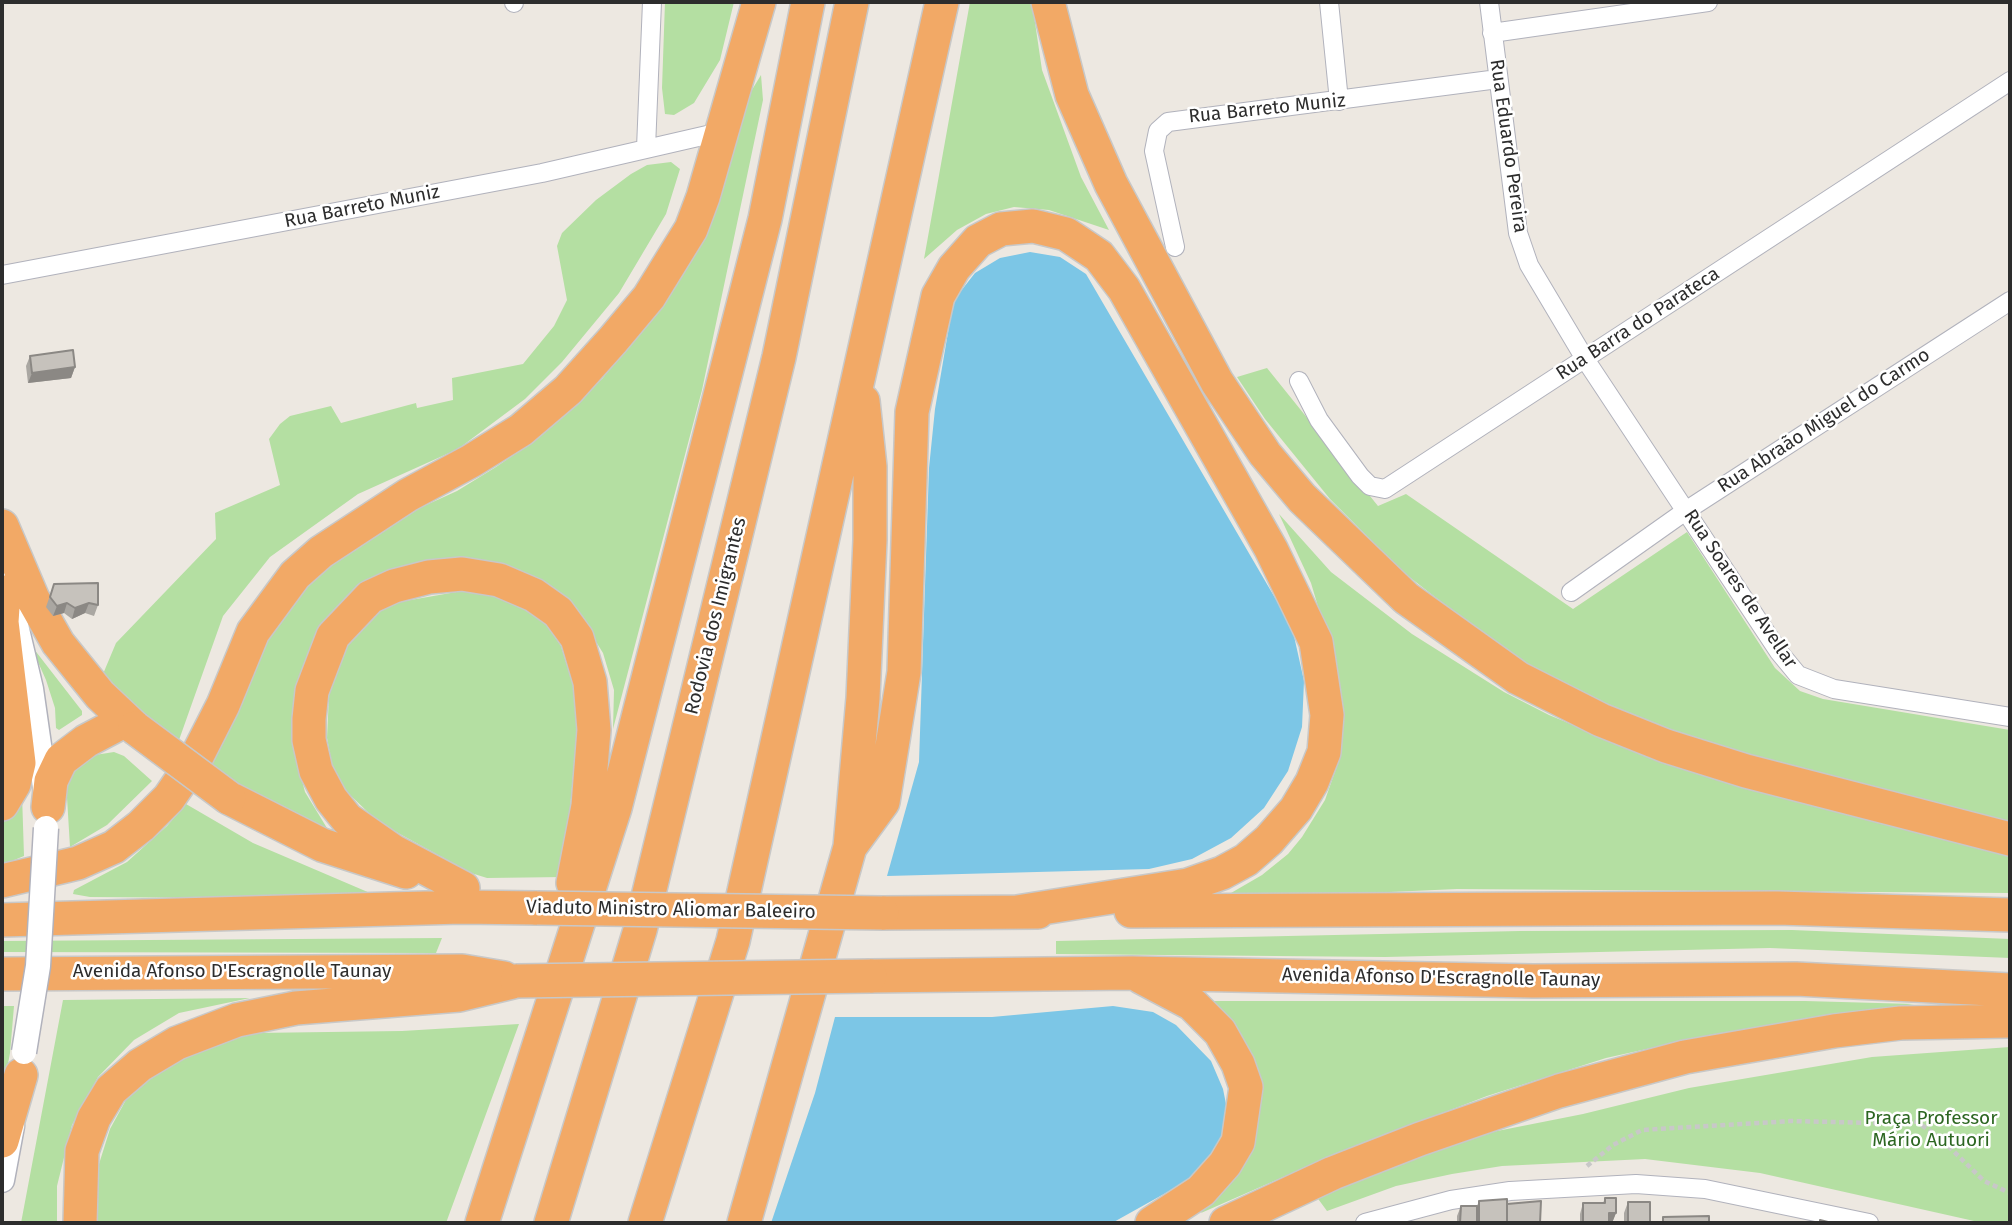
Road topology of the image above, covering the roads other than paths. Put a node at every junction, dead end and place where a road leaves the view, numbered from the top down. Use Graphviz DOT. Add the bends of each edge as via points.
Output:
graph roads {
  1 [pos="652,2"];
  2 [pos="759,2"];
  3 [pos="808,2"];
  4 [pos="852,2"];
  5 [pos="943,2"];
  6 [pos="1048,2"];
  7 [pos="1329,2"];
  8 [pos="1489,2"];
  9 [pos="1709,2"];
  10 [pos="1492,33"];
  11 [pos="1498,79"];
  12 [pos="2010,81"];
  13 [pos="1339,101"];
  14 [pos="720,132"];
  15 [pos="646,148"];
  16 [pos="1175,247"];
  17 [pos="2,275"];
  18 [pos="2010,301"];
  19 [pos="1585,359"];
  20 [pos="859,374"];
  21 [pos="1299,381"];
  22 [pos="1687,510"];
  23 [pos="2,526"];
  24 [pos="3,577"];
  25 [pos="1571,592"];
  26 [pos="2010,717"];
  27 [pos="130,724"];
  28 [pos="2,804"];
  29 [pos="47,817"];
  30 [pos="2010,839"];
  31 [pos="850,847"];
  32 [pos="2,881"];
  33 [pos="468,896"];
  34 [pos="1017,912"];
  35 [pos="2010,915"];
  36 [pos="2,920"];
  37 [pos="573,942"];
  38 [pos="1132,973"];
  39 [pos="2,974"];
  40 [pos="461,983"];
  41 [pos="2010,990"];
  42 [pos="2010,1021"];
  43 [pos="22,1064"];
  44 [pos="2,1141"];
  45 [pos="505,1157"];
  46 [pos="757,1169"];
  47 [pos="2,1180"];
  48 [pos="80,1223"];
  49 [pos="470,1223"];
  50 [pos="482,1223"];
  51 [pos="551,1223"];
  52 [pos="645,1223"];
  53 [pos="727,1223"];
  54 [pos="744,1223"];
  55 [pos="1152,1223"];
  56 [pos="1226,1223"];
  57 [pos="1365,1223"];
  58 [pos="1869,1223"];
  1 -- 15 [label="street"];
  2 -- 14 [label="highway"];
  3 -- 37 [label="highway" via="762,232 615,808"];
  4 -- 51 [label="highway, Rodovia dos Imigrantes" via="779,357 640,930"];
  5 -- 20 [label="highway"];
  6 -- 30 [label="highway" via="1072,95 1111,184 1217,382 1265,454 1302,498 1406,598 1518,678 1601,720 1666,746"];
  7 -- 13 [label="street"];
  8 -- 10 [label="street, Rua Eduardo Pereira"];
  9 -- 10 [label="street"];
  10 -- 11 [label="street, Rua Eduardo Pereira"];
  11 -- 13 [label="street, Rua Barreto Muniz"];
  11 -- 19 [label="street, Rua Eduardo Pereira" via="1518,233 1529,265"];
  12 -- 19 [label="street, Rua Barra do Parateca"];
  13 -- 16 [label="street, Rua Barreto Muniz" via="1177,119 1163,125 1155,140 1155,164"];
  14 -- 15 [label="street, Rua Barreto Muniz"];
  14 -- 32 [label="highway" via="703,197 672,262 649,297 568,390 521,430 408,495 321,552 295,575 253,632 195,760 169,798 141,826 114,847 78,863"];
  15 -- 17 [label="street, Rua Barreto Muniz" via="542,173"];
  18 -- 22 [label="street, Rua Abraão Miguel do Carmo"];
  19 -- 21 [label="street, Rua Barra do Parateca" via="1379,489 1360,477 1319,420"];
  19 -- 22 [label="street, Rua Soares de Avellar"];
  20 -- 31 [label="highway" via="871,508 863,698"];
  20 -- 52 [label="highway" via="733,941"];
  22 -- 25 [label="street, Rua Abraão Miguel do Carmo"];
  22 -- 26 [label="street, Rua Soares de Avellar" via="1798,675 1833,689"];
  23 -- 27 [label="highway" via="58,643"];
  24 -- 28 [label="highway" via="2,622 19,763 14,785"];
  24 -- 29 [label="main road" via="32,690"];
  27 -- 29 [label="highway" via="86,741 61,760 51,781"];
  27 -- 33 [label="highway, bridge" via="229,798 322,845"];
  29 -- 43 [label="main road, bridge" via="38,966"];
  31 -- 34 [label="highway" via="883,802 888,776 904,672 912,412 938,296 954,268 978,241 1001,229 1032,226 1066,234 1100,256 1124,289 1271,549 1316,642 1326,727 1324,752 1296,809 1246,860 1188,885"];
  31 -- 46 [label="highway"];
  33 -- 34 [label="highway, Viaduto Ministro Aliomar Baleeiro, bridge" via="537,908"];
  33 -- 36 [label="highway"];
  33 -- 37 [label="highway" via="347,819 316,771 309,740 312,691 333,636 370,597 417,580 462,574 499,580 534,594 558,612 577,638 590,682 594,730 587,806 571,894"];
  34 -- 35 [label="highway" via="1751,908"];
  37 -- 45 [label="highway"];
  38 -- 40 [label="highway, Avenida Afonso D'Escragnolle Taunay, bridge"];
  38 -- 41 [label="highway, Avenida Afonso D'Escragnolle Taunay" via="1533,981 1796,979"];
  38 -- 55 [label="highway" via="1192,1004 1220,1032 1246,1087 1238,1142 1225,1164 1201,1191"];
  39 -- 40 [label="highway, Avenida Afonso D'Escragnolle Taunay"];
  40 -- 48 [label="highway" via="237,1020 149,1059 111,1090 94,1118 82,1151"];
  42 -- 56 [label="highway" via="1888,1025 1685,1056 1559,1091 1420,1139"];
  43 -- 44 [label="highway"];
  43 -- 47 [label="main road"];
  45 -- 49 [label="highway" via="485,1180"];
  45 -- 50 [label="highway"];
  46 -- 53 [label="highway"];
  46 -- 54 [label="highway"];
  57 -- 58 [label="street" via="1451,1200 1563,1186 1636,1184 1705,1189"];
}
